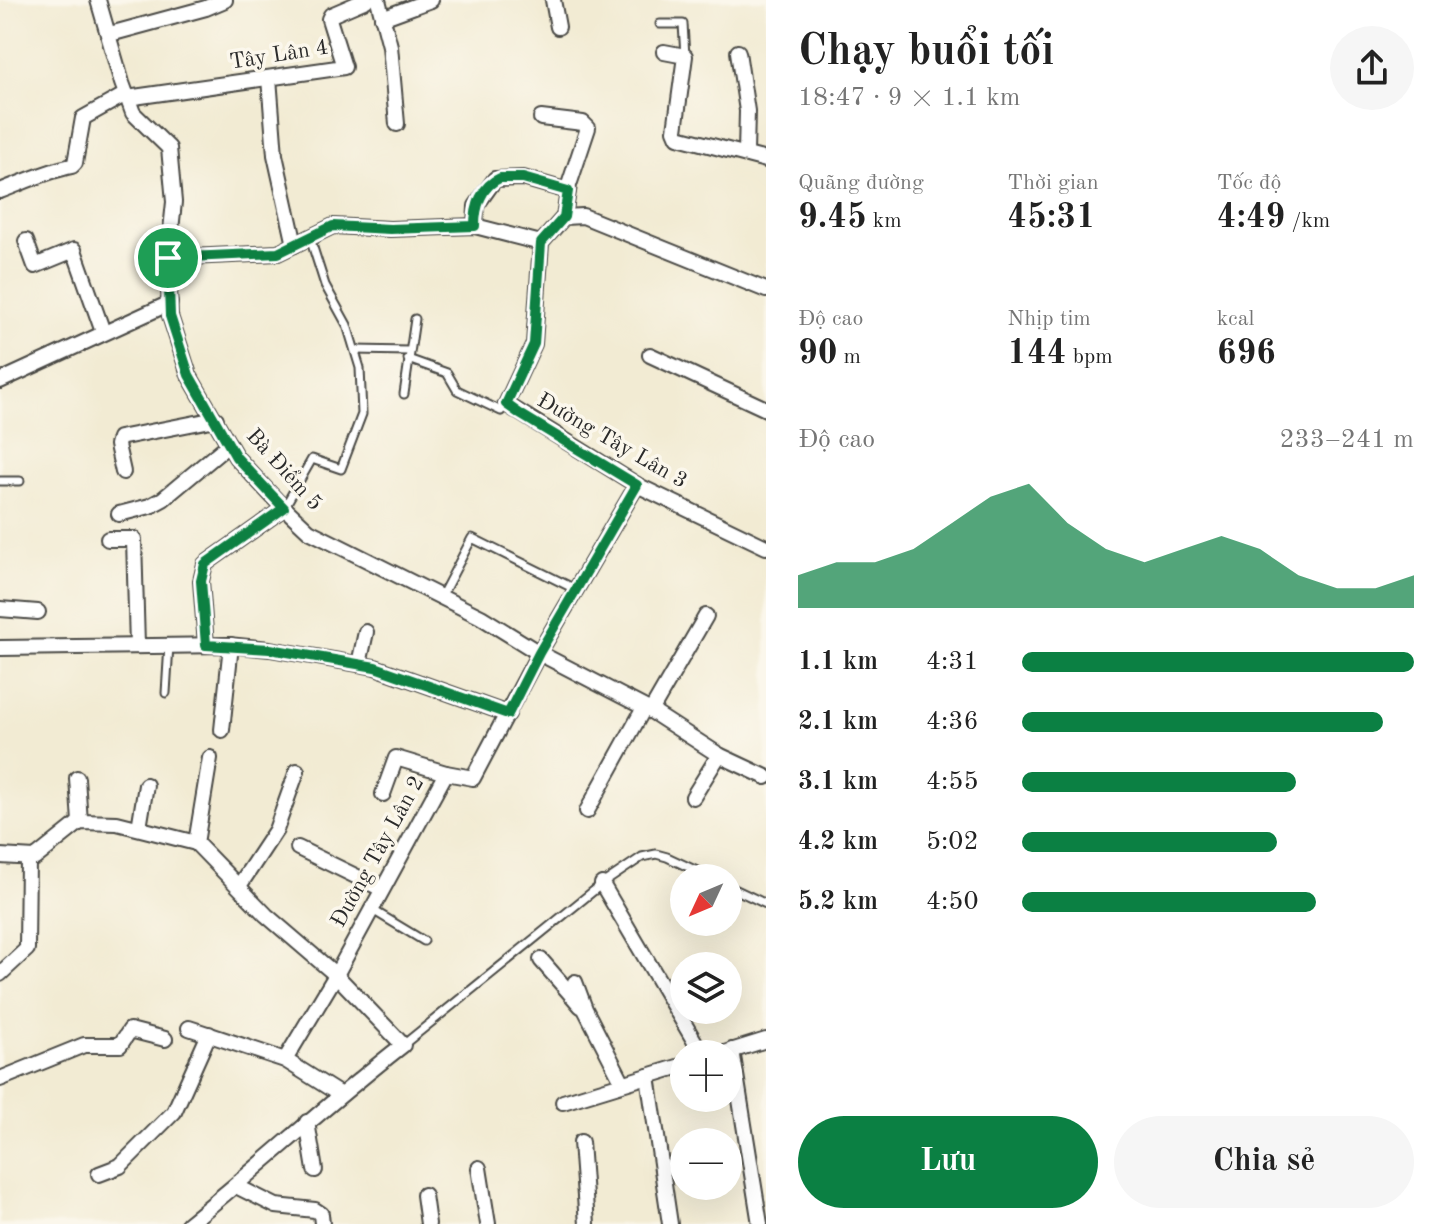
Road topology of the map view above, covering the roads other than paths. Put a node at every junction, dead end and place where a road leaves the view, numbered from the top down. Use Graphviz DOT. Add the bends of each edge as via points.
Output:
graph roads {
  1 [pos="98,0"];
  2 [pos="225,0"];
  3 [pos="366,0"];
  4 [pos="378,0"];
  5 [pos="431,0"];
  6 [pos="553,0"];
  7 [pos="191,6"];
  8 [pos="382,18"];
  9 [pos="660,24"];
  10 [pos="558,27"];
  11 [pos="110,34"];
  12 [pos="664,52"];
  13 [pos="738,52"];
  14 [pos="685,56"];
  15 [pos="269,78"];
  16 [pos="126,96"];
  17 [pos="541,118"];
  18 [pos="397,124"];
  19 [pos="746,153"];
  20 [pos="766,160"];
  21 [pos="0,191"];
  22 [pos="568,191"];
  23 [pos="564,217"];
  24 [pos="475,226"];
  25 [pos="310,238"];
  26 [pos="26,241"];
  27 [pos="541,243"];
  28 [pos="295,245"];
  29 [pos="168,258"];
  30 [pos="766,290"];
  31 [pos="170,303"];
  32 [pos="415,319"];
  33 [pos="103,332"];
  34 [pos="355,350"];
  35 [pos="408,355"];
  36 [pos="650,355"];
  37 [pos="0,381"];
  38 [pos="404,394"];
  39 [pos="506,404"];
  40 [pos="766,409"];
  41 [pos="216,419"];
  42 [pos="229,444"];
  43 [pos="123,472"];
  44 [pos="0,481"];
  45 [pos="20,481"];
  46 [pos="637,485"];
  47 [pos="284,508"];
  48 [pos="119,514"];
  49 [pos="108,539"];
  50 [pos="766,547"];
  51 [pos="576,590"];
  52 [pos="441,597"];
  53 [pos="0,609"];
  54 [pos="38,612"];
  55 [pos="706,616"];
  56 [pos="366,632"];
  57 [pos="169,645"];
  58 [pos="206,645"];
  59 [pos="231,645"];
  60 [pos="137,646"];
  61 [pos="0,648"];
  62 [pos="539,653"];
  63 [pos="359,664"];
  64 [pos="166,693"];
  65 [pos="648,710"];
  66 [pos="508,714"];
  67 [pos="222,730"];
  68 [pos="719,755"];
  69 [pos="210,758"];
  70 [pos="297,771"];
  71 [pos="446,773"];
  72 [pos="766,777"];
  73 [pos="77,778"];
  74 [pos="146,785"];
  75 [pos="383,794"];
  76 [pos="693,797"];
  77 [pos="587,811"];
  78 [pos="80,822"];
  79 [pos="139,828"];
  80 [pos="196,843"];
  81 [pos="298,848"];
  82 [pos="0,856"];
  83 [pos="28,859"];
  84 [pos="679,864"];
  85 [pos="602,884"];
  86 [pos="239,886"];
  87 [pos="382,889"];
  88 [pos="742,893"];
  89 [pos="766,904"];
  90 [pos="371,909"];
  91 [pos="424,941"];
  92 [pos="541,960"];
  93 [pos="0,974"];
  94 [pos="336,975"];
  95 [pos="575,982"];
  96 [pos="585,1009"];
  97 [pos="189,1028"];
  98 [pos="209,1034"];
  99 [pos="165,1039"];
  100 [pos="694,1040"];
  101 [pos="766,1040"];
  102 [pos="403,1045"];
  103 [pos="742,1047"];
  104 [pos="285,1060"];
  105 [pos="670,1069"];
  106 [pos="648,1076"];
  107 [pos="0,1079"];
  108 [pos="623,1083"];
  109 [pos="339,1094"];
  110 [pos="563,1102"];
  111 [pos="738,1112"];
  112 [pos="307,1122"];
  113 [pos="581,1142"];
  114 [pos="479,1168"];
  115 [pos="315,1170"];
  116 [pos="99,1174"];
  117 [pos="236,1186"];
  118 [pos="424,1195"];
  119 [pos="188,1224"];
  120 [pos="322,1224"];
  121 [pos="428,1224"];
  122 [pos="488,1224"];
  123 [pos="587,1224"];
  124 [pos="670,1224"];
  125 [pos="760,1224"];
  1 -- 11 [label="street, Bà Điểm 5"];
  2 -- 7 [label="street"];
  3 -- 15 [label="street, Tây Lân 4" via="329,19 344,67"];
  4 -- 8 [label="street"];
  5 -- 8 [label="street"];
  6 -- 10 [label="street"];
  7 -- 11 [label="street"];
  8 -- 18 [label="street"];
  9 -- 14 [label="lane" via="683,24"];
  11 -- 16 [label="street, Bà Điểm 5"];
  12 -- 14 [label="street"];
  13 -- 19 [label="street" via="747,111"];
  14 -- 19 [label="street" via="676,134"];
  15 -- 16 [label="street, Tây Lân 4"];
  15 -- 28 [label="street" via="275,155"];
  16 -- 21 [label="street" via="83,118 72,166"];
  16 -- 29 [label="street, Bà Điểm 5" via="133,113 169,148 174,202"];
  17 -- 22 [label="street" via="588,126"];
  19 -- 20 [label="street"];
  22 -- 23 [label="street"];
  22 -- 24 [label="street" via="523,178 495,179 476,206"];
  23 -- 27 [label="street"];
  23 -- 30 [label="street" via="583,216"];
  24 -- 25 [label="street" via="333,226"];
  24 -- 27 [label="street"];
  25 -- 28 [label="street"];
  25 -- 34 [label="lane"];
  26 -- 33 [label="street" via="35,266 74,250"];
  27 -- 39 [label="street, Đường Tây Lân 3" via="534,344"];
  28 -- 29 [label="street" via="278,253"];
  29 -- 31 [label="street, Bà Điểm 5"];
  31 -- 33 [label="street"];
  31 -- 41 [label="street, Bà Điểm 5" via="189,375"];
  32 -- 35 [label="lane"];
  33 -- 37 [label="street"];
  34 -- 35 [label="lane"];
  34 -- 47 [label="lane" via="362,414 341,469 312,459"];
  35 -- 38 [label="lane"];
  35 -- 39 [label="lane" via="447,373 457,390 494,409 501,411"];
  36 -- 40 [label="street"];
  39 -- 46 [label="street, Đường Tây Lân 3"];
  41 -- 42 [label="street, Bà Điểm 5"];
  41 -- 43 [label="street" via="119,438"];
  42 -- 47 [label="street, Bà Điểm 5"];
  42 -- 48 [label="street" via="163,499"];
  44 -- 45 [label="lane"];
  46 -- 50 [label="street, Đường Tây Lân 3"];
  46 -- 51 [label="street, Đường Tây Lân 2"];
  47 -- 52 [label="street, Bà Điểm 5" via="309,531"];
  47 -- 58 [label="street" via="205,564 201,581"];
  49 -- 60 [label="street" via="134,539"];
  51 -- 52 [label="lane" via="472,538"];
  51 -- 62 [label="street, Đường Tây Lân 2"];
  52 -- 62 [label="street, Bà Điểm 5"];
  53 -- 54 [label="street"];
  55 -- 65 [label="street"];
  56 -- 63 [label="street"];
  57 -- 58 [label="street"];
  57 -- 60 [label="street"];
  57 -- 64 [label="lane"];
  58 -- 59 [label="street"];
  59 -- 63 [label="street"];
  59 -- 67 [label="street"];
  60 -- 61 [label="street"];
  62 -- 65 [label="street, Bà Điểm 5"];
  62 -- 66 [label="street, Đường Tây Lân 2"];
  63 -- 66 [label="street"];
  65 -- 68 [label="street, Bà Điểm 5"];
  65 -- 77 [label="street"];
  66 -- 71 [label="street, Đường Tây Lân 2" via="473,778"];
  68 -- 72 [label="street, Bà Điểm 5"];
  68 -- 76 [label="street"];
  69 -- 80 [label="street"];
  70 -- 86 [label="street" via="276,830"];
  71 -- 75 [label="street" via="396,758"];
  71 -- 87 [label="street, Đường Tây Lân 2"];
  73 -- 78 [label="street"];
  74 -- 79 [label="street"];
  78 -- 79 [label="street"];
  78 -- 83 [label="street"];
  79 -- 80 [label="street"];
  80 -- 86 [label="street"];
  81 -- 87 [label="street"];
  82 -- 83 [label="street"];
  83 -- 93 [label="street" via="27,949"];
  84 -- 85 [label="lane" via="656,854 642,857"];
  85 -- 100 [label="street"];
  85 -- 102 [label="lane"];
  86 -- 94 [label="street"];
  87 -- 90 [label="street, Đường Tây Lân 2"];
  88 -- 89 [label="lane"];
  90 -- 91 [label="lane"];
  90 -- 94 [label="street, Đường Tây Lân 2"];
  92 -- 96 [label="street"];
  94 -- 102 [label="street"];
  94 -- 104 [label="street, Đường Tây Lân 2"];
  95 -- 96 [label="street"];
  96 -- 108 [label="street"];
  97 -- 98 [label="street"];
  98 -- 104 [label="street"];
  98 -- 116 [label="street" via="174,1112 120,1166"];
  99 -- 107 [label="street" via="130,1030 120,1045 84,1045"];
  101 -- 103 [label="street"];
  102 -- 109 [label="street"];
  104 -- 109 [label="street"];
  105 -- 106 [label="street"];
  106 -- 108 [label="street"];
  106 -- 124 [label="street"];
  108 -- 110 [label="street"];
  109 -- 112 [label="street"];
  111 -- 125 [label="street"];
  112 -- 115 [label="street"];
  112 -- 117 [label="street"];
  113 -- 123 [label="street"];
  114 -- 122 [label="street"];
  117 -- 119 [label="street"];
  117 -- 120 [label="street" via="276,1206 315,1210"];
  118 -- 121 [label="street"];
}
